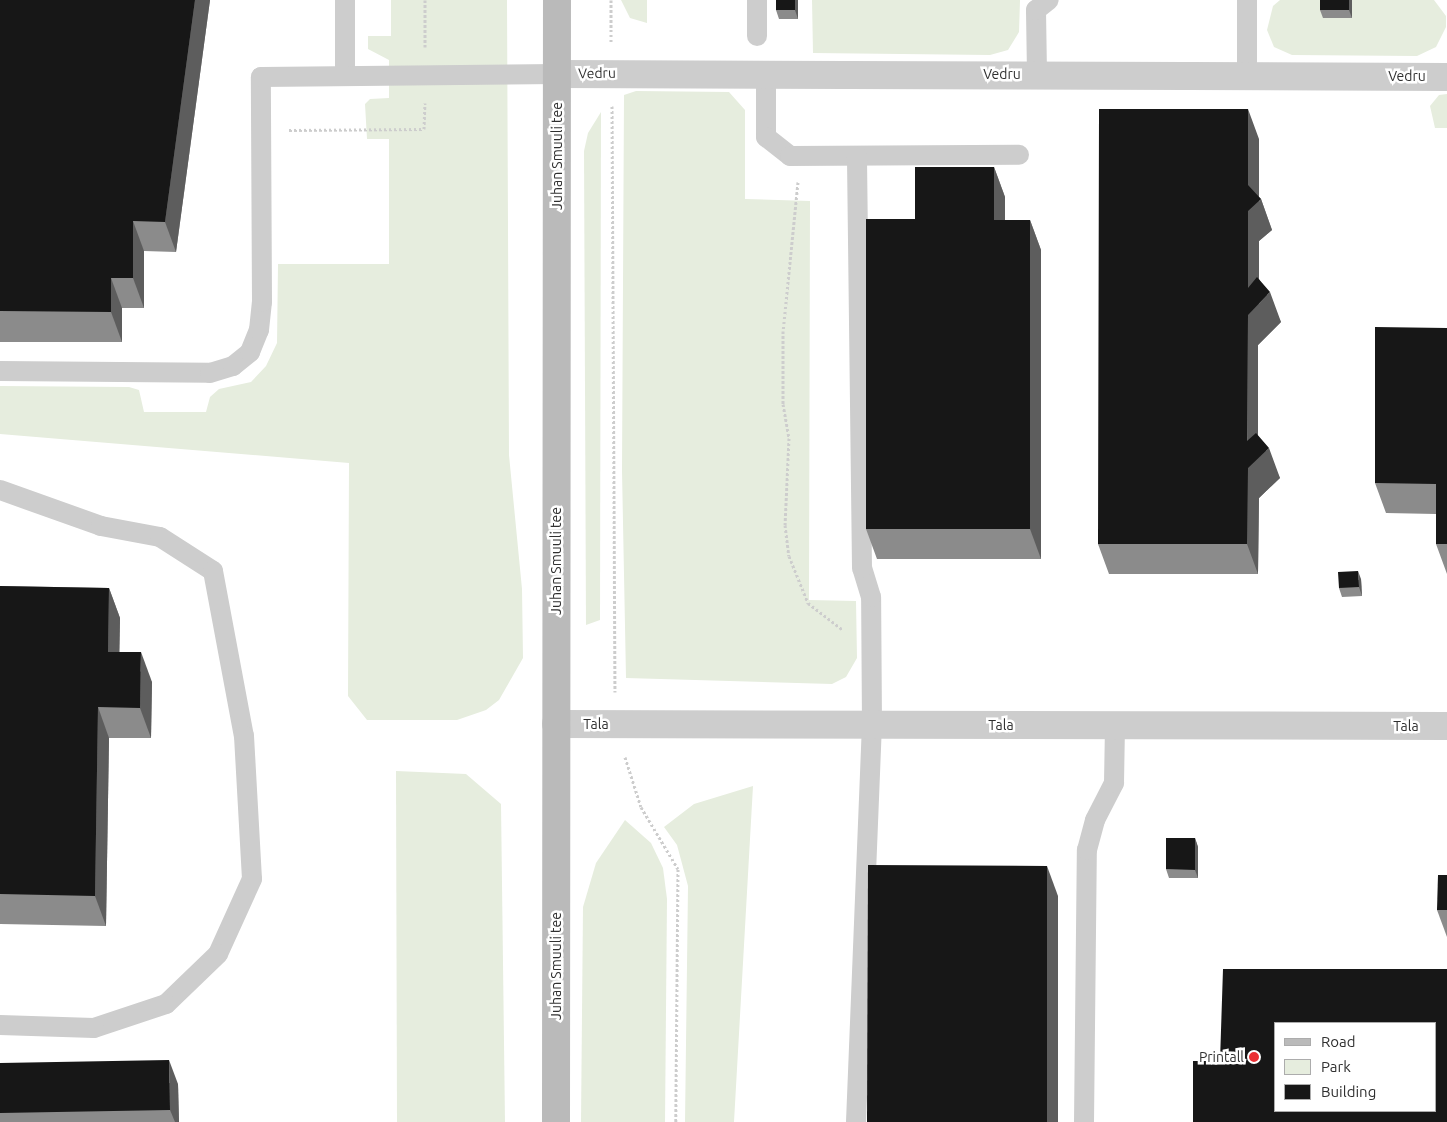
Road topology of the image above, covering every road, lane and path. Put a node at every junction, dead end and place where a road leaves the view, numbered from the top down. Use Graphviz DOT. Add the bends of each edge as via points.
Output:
graph roads {
  1 [pos="345,0"];
  2 [pos="557,0"];
  3 [pos="611,0"];
  4 [pos="757,0"];
  5 [pos="1049,0"];
  6 [pos="1247,0"];
  7 [pos="757,36"];
  8 [pos="766,72"];
  9 [pos="611,73"];
  10 [pos="557,74"];
  11 [pos="1037,74"];
  12 [pos="1247,75"];
  13 [pos="345,76"];
  14 [pos="1447,77"];
  15 [pos="1019,155"];
  16 [pos="802,156"];
  17 [pos="857,156"];
  18 [pos="0,371"];
  19 [pos="0,490"];
  20 [pos="872,652"];
  21 [pos="556,724"];
  22 [pos="615,724"];
  23 [pos="872,725"];
  24 [pos="1115,725"];
  25 [pos="1447,726"];
  26 [pos="0,1024"];
  27 [pos="556,1122"];
  28 [pos="676,1122"];
  29 [pos="856,1122"];
  30 [pos="1084,1122"];
  1 -- 13 [label="lane"];
  2 -- 10 [label="main road, Juhan Smuuli tee"];
  3 -- 9 [label="path"];
  4 -- 7 [label="lane"];
  5 -- 11 [label="lane" via="1036,10"];
  6 -- 12 [label="lane"];
  8 -- 9 [label="street, Vedru"];
  8 -- 11 [label="street, Vedru"];
  8 -- 16 [label="lane" via="766,137 790,156"];
  9 -- 10 [label="street, Vedru"];
  9 -- 22 [label="path"];
  10 -- 13 [label="lane"];
  10 -- 21 [label="main road, Juhan Smuuli tee"];
  11 -- 12 [label="street, Vedru"];
  12 -- 14 [label="street, Vedru"];
  13 -- 18 [label="lane" via="260,77 262,302 259,330 250,352 233,366 210,373"];
  15 -- 17 [label="lane"];
  16 -- 17 [label="lane"];
  16 -- 20 [label="path" via="782,331 789,556 808,602"];
  17 -- 20 [label="lane" via="862,568 871,597"];
  19 -- 26 [label="lane" via="102,526 160,537 213,571 244,736 252,880 218,954 166,1004 94,1028"];
  20 -- 23 [label="lane"];
  21 -- 22 [label="street, Tala"];
  21 -- 27 [label="main road, Juhan Smuuli tee"];
  22 -- 23 [label="street, Tala"];
  22 -- 28 [label="path" via="641,807 678,869"];
  23 -- 24 [label="street, Tala"];
  23 -- 29 [label="lane"];
  24 -- 25 [label="street, Tala"];
  24 -- 30 [label="lane" via="1114,783 1095,820 1087,850"];
}
